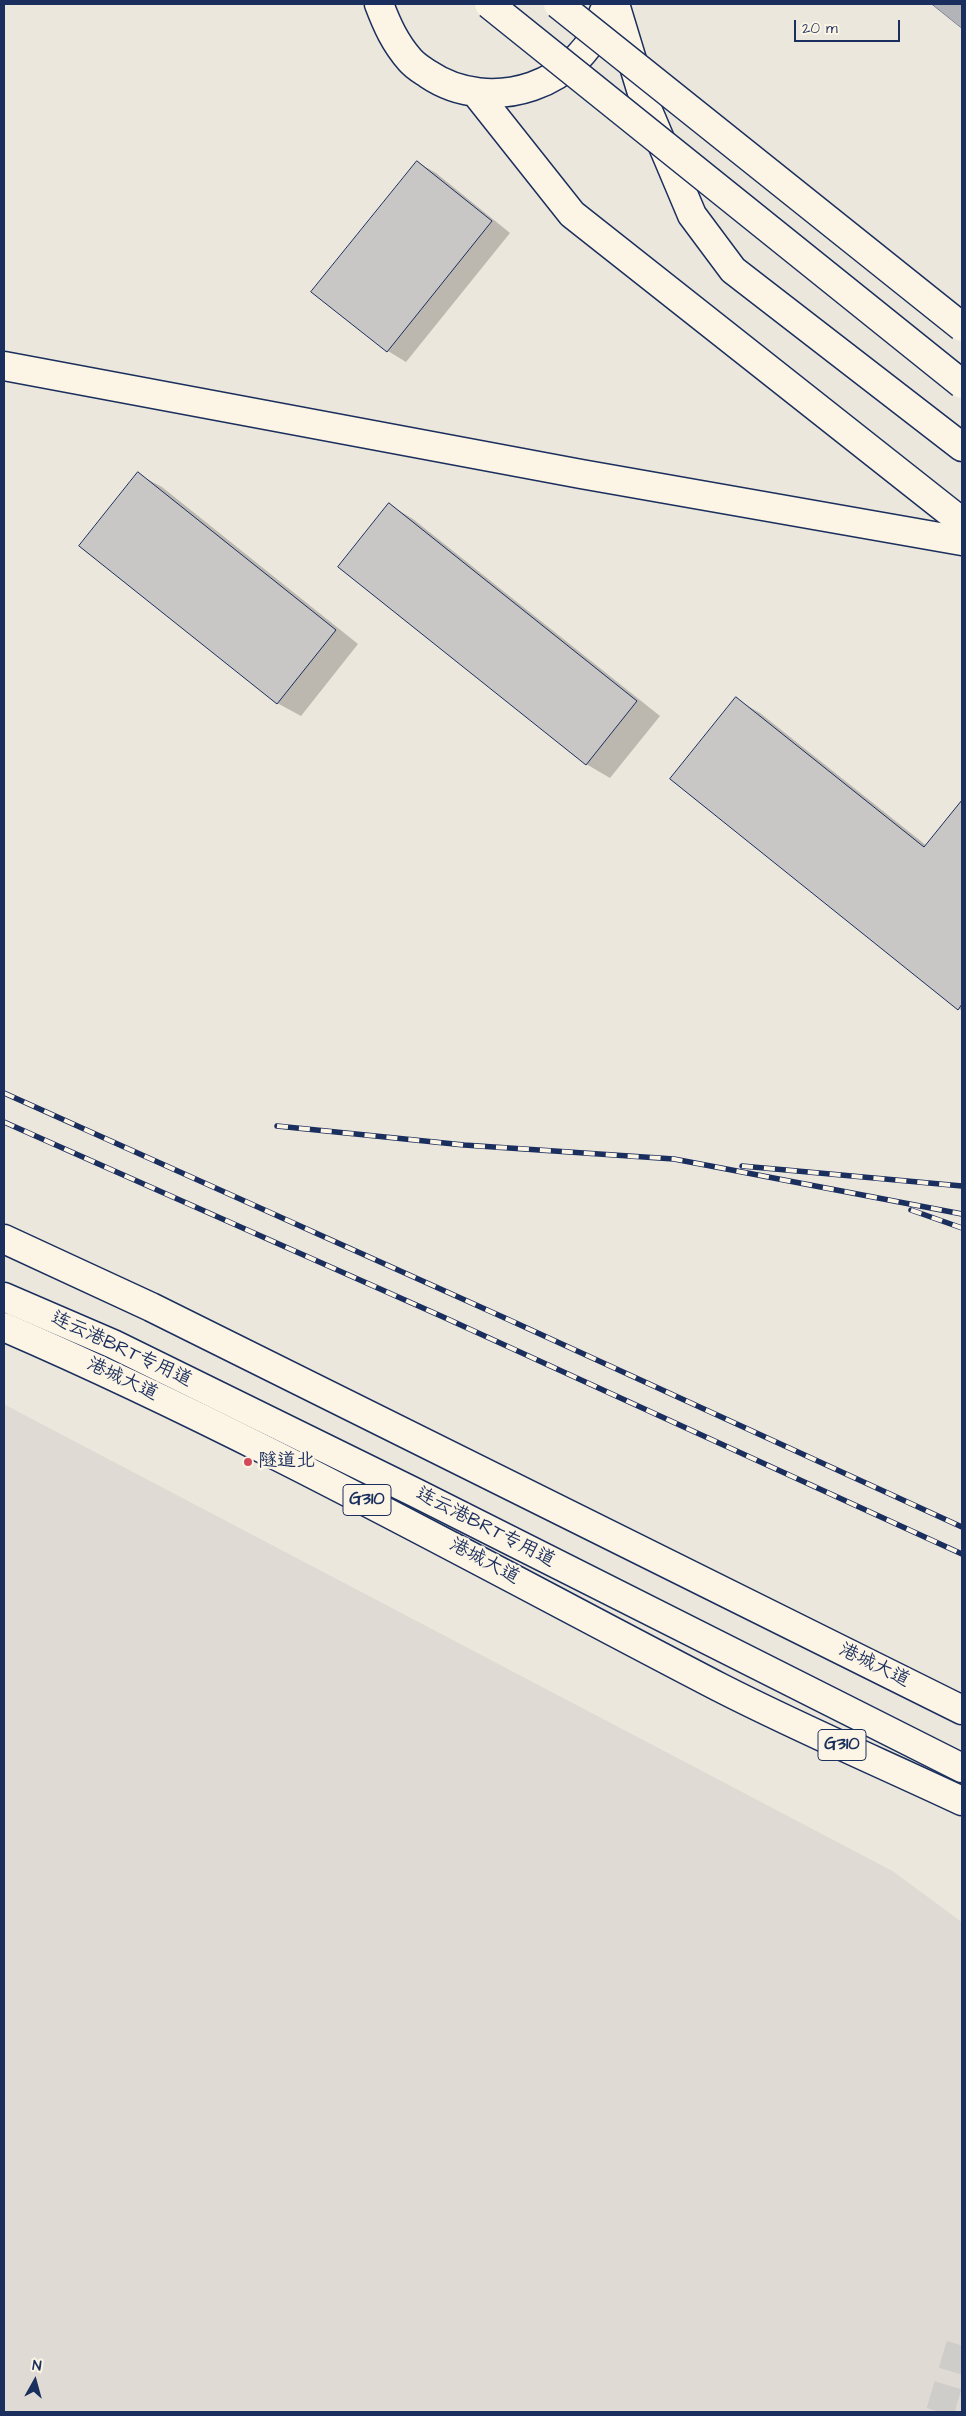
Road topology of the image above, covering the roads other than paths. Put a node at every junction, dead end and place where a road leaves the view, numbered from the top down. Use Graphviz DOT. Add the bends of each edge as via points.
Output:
graph roads {
  1 [pos="379,4"];
  2 [pos="489,4"];
  3 [pos="558,4"];
  4 [pos="606,4"];
  5 [pos="615,4"];
  6 [pos="476,93"];
  7 [pos="962,326"];
  8 [pos="4,366"];
  9 [pos="962,384"];
  10 [pos="962,447"];
  11 [pos="962,522"];
  12 [pos="962,541"];
  13 [pos="4,1238"];
  14 [pos="4,1297"];
  15 [pos="4,1327"];
  16 [pos="962,1710"];
  17 [pos="962,1768"];
  18 [pos="962,1801"];
  1 -- 6 [label="main road" via="389,32 411,62 441,82"];
  2 -- 9 [label="main road, bridge"];
  3 -- 7 [label="main road, bridge"];
  4 -- 6 [label="main road" via="600,26 578,59 548,81 513,93"];
  5 -- 10 [label="main road" via="646,106 692,215 733,270"];
  6 -- 11 [label="main road" via="572,214"];
  8 -- 12 [label="main road" via="581,474"];
  13 -- 16 [label="main road, 港城大道" via="151,1307"];
  14 -- 17 [label="main road, 连云港BRT专用道" via="113,1344 407,1488"];
  15 -- 18 [label="main road, 港城大道 / G310" via="107,1372 326,1480 722,1688"];
}
